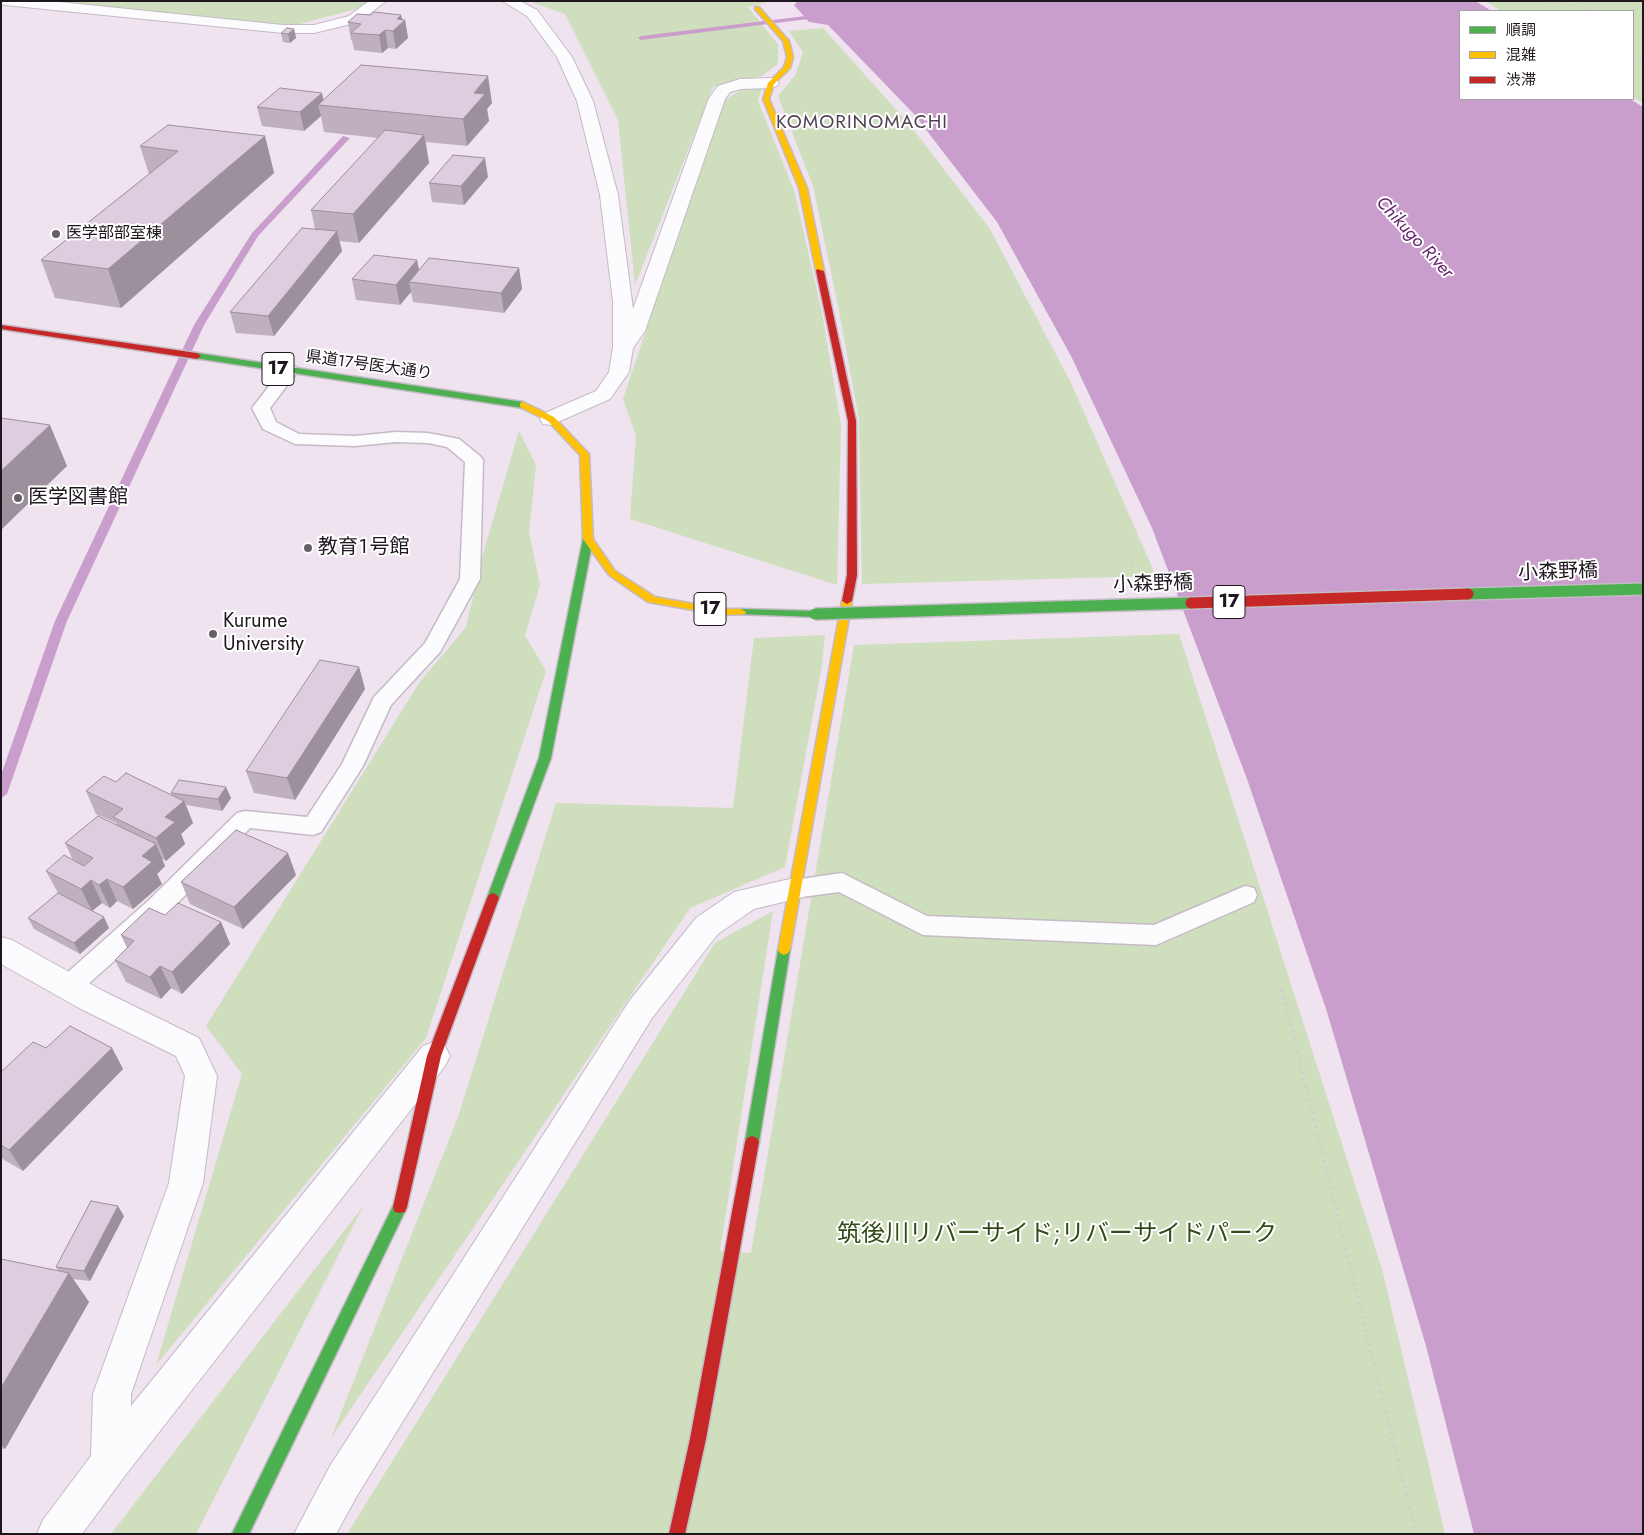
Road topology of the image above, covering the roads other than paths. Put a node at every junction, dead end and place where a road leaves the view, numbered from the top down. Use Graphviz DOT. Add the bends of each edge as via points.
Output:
graph roads {
  1 [pos="6,1"];
  2 [pos="379,1"];
  3 [pos="509,1"];
  4 [pos="757,8"];
  5 [pos="772,84"];
  6 [pos="1,327"];
  7 [pos="623,347"];
  8 [pos="290,371"];
  9 [pos="551,419"];
  10 [pos="588,539"];
  11 [pos="1643,589"];
  12 [pos="794,889"];
  13 [pos="1245,895"];
  14 [pos="1,949"];
  15 [pos="68,987"];
  16 [pos="434,1056"];
  17 [pos="110,1463"];
  18 [pos="57,1534"];
  19 [pos="240,1534"];
  20 [pos="314,1534"];
  21 [pos="677,1534"];
  1 -- 2 [label="street" via="283,29 314,29 354,18"];
  3 -- 7 [label="street" via="532,13 564,57 585,101 609,195 623,302"];
  4 -- 5 [label="street" via="786,41 790,57 787,68"];
  5 -- 7 [label="street" via="740,84 724,89 716,98 635,331"];
  5 -- 12 [label="street" via="766,99 803,188 852,421 852,575"];
  6 -- 8 [label="street, 県道17号医大通り / 17"];
  7 -- 9 [label="street" via="620,372 603,396"];
  8 -- 9 [label="street, 県道17号医大通り / 17" via="522,405"];
  8 -- 15 [label="lane" via="261,408 269,425 295,438 339,441 428,438 453,443 474,460 470,579 433,647 382,702 352,766 313,826 245,819 158,907"];
  9 -- 10 [label="street, 17" via="584,454"];
  10 -- 11 [label="street, 小森野橋 / 17, bridge" via="612,574 652,600 722,612 815,614"];
  10 -- 16 [label="street" via="545,758"];
  12 -- 13 [label="lane" via="842,882 923,925 1156,935"];
  12 -- 20 [label="street" via="744,900 707,926 641,1009 344,1480"];
  12 -- 21 [label="street" via="767,1066 698,1439"];
  14 -- 15 [label="street"];
  15 -- 17 [label="street" via="188,1046 201,1076 186,1183 112,1394"];
  16 -- 17 [label="street"];
  16 -- 19 [label="street" via="400,1207"];
  17 -- 18 [label="street"];
}
